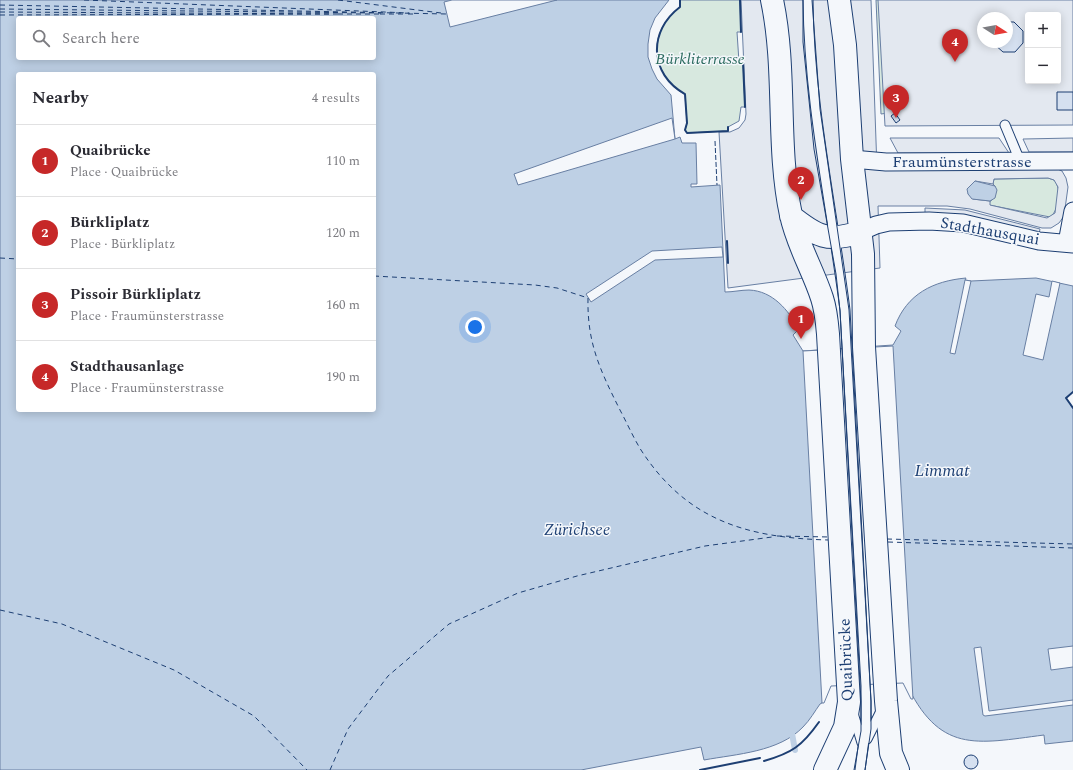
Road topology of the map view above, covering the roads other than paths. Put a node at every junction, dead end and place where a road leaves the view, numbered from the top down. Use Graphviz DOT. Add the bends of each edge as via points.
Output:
graph roads {
  1 [pos="772,0"];
  2 [pos="808,0"];
  3 [pos="839,0"];
  4 [pos="1005,125"];
  5 [pos="852,159"];
  6 [pos="1020,161"];
  7 [pos="1073,161"];
  8 [pos="1073,211"];
  9 [pos="791,216"];
  10 [pos="860,232"];
  11 [pos="835,238"];
  12 [pos="1070,244"];
  13 [pos="847,348"];
  14 [pos="867,701"];
  15 [pos="863,746"];
  16 [pos="891,764"];
  17 [pos="825,770"];
  18 [pos="855,770"];
  19 [pos="860,770"];
  1 -- 9 [label="main road, Quaibrücke" via="777,35 785,171"];
  2 -- 11 [label="lane" via="808,40 815,106"];
  3 -- 5 [label="main road, Quaibrücke" via="845,45"];
  4 -- 6 [label="lane"];
  5 -- 6 [label="street, Fraumünsterstrasse" via="886,162"];
  5 -- 10 [label="main road, Quaibrücke"];
  6 -- 7 [label="street, Fraumünsterstrasse"];
  8 -- 12 [label="street"];
  9 -- 11 [label="main road" via="815,234"];
  9 -- 13 [label="main road, Quaibrücke" via="822,300 826,319"];
  10 -- 11 [label="main road"];
  10 -- 12 [label="street, Stadthausquai" via="889,222 929,221 963,223 1039,241"];
  10 -- 13 [label="main road, Quaibrücke" via="864,270"];
  11 -- 13 [label="lane" via="845,310"];
  13 -- 14 [label="main road, Quaibrücke"];
  13 -- 14 [label="main road, Quaibrücke"];
  14 -- 15 [label="lane"];
  14 -- 15 [label="lane"];
  14 -- 15 [label="lane"];
  14 -- 16 [label="main road, Quaibrücke"];
  14 -- 17 [label="main road, Quaibrücke" via="845,727"];
  15 -- 18 [label="lane"];
  15 -- 19 [label="lane"];
}
